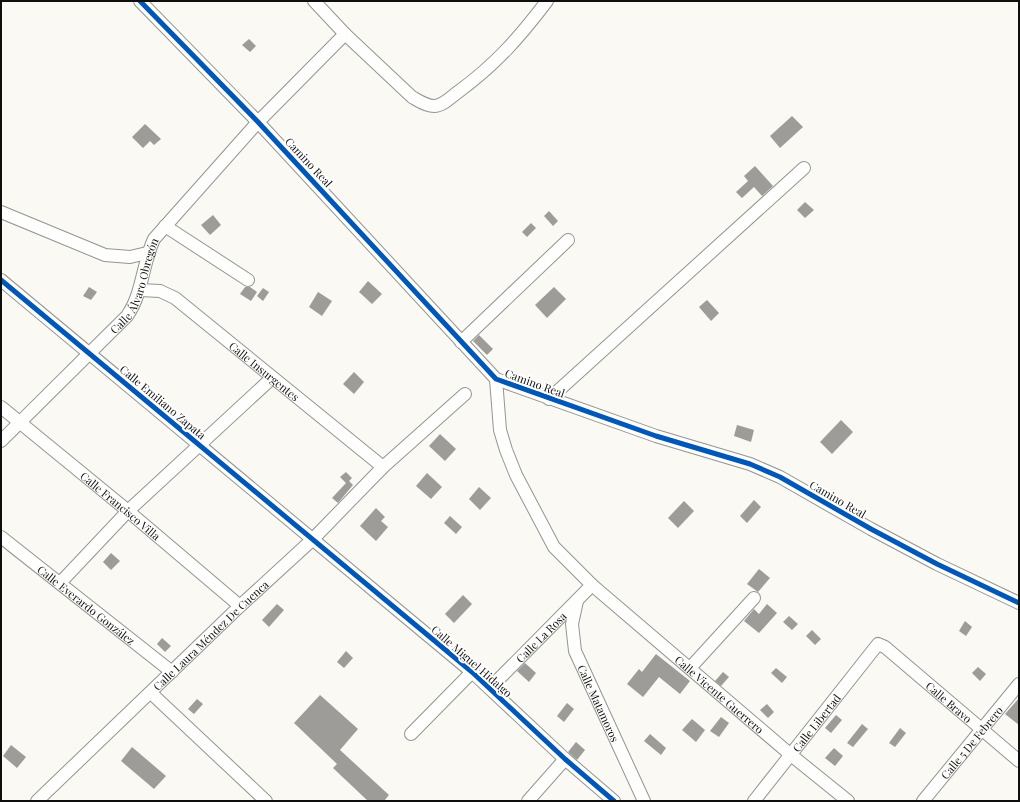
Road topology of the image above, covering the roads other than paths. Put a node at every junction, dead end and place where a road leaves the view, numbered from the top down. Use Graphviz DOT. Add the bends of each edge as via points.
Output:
graph roads {
  1 [pos="140,1"];
  2 [pos="314,1"];
  3 [pos="547,1"];
  4 [pos="345,34"];
  5 [pos="258,122"];
  6 [pos="804,168"];
  7 [pos="1,212"];
  8 [pos="164,226"];
  9 [pos="568,240"];
  10 [pos="147,253"];
  11 [pos="1,280"];
  12 [pos="248,280"];
  13 [pos="140,290"];
  14 [pos="461,342"];
  15 [pos="90,354"];
  16 [pos="272,378"];
  17 [pos="496,379"];
  18 [pos="465,394"];
  19 [pos="549,399"];
  20 [pos="1,407"];
  21 [pos="20,422"];
  22 [pos="1,441"];
  23 [pos="199,446"];
  24 [pos="383,467"];
  25 [pos="128,511"];
  26 [pos="1,537"];
  27 [pos="313,539"];
  28 [pos="60,584"];
  29 [pos="592,585"];
  30 [pos="754,598"];
  31 [pos="577,601"];
  32 [pos="1019,603"];
  33 [pos="240,606"];
  34 [pos="878,644"];
  35 [pos="690,668"];
  36 [pos="172,672"];
  37 [pos="472,672"];
  38 [pos="1019,684"];
  39 [pos="490,688"];
  40 [pos="151,693"];
  41 [pos="982,730"];
  42 [pos="410,734"];
  43 [pos="791,755"];
  44 [pos="565,759"];
  45 [pos="1019,761"];
  46 [pos="37,801"];
  47 [pos="266,801"];
  48 [pos="528,801"];
  49 [pos="614,801"];
  50 [pos="644,801"];
  51 [pos="754,801"];
  52 [pos="848,801"];
  53 [pos="923,801"];
  1 -- 5 [label="street, Camino Real"];
  2 -- 4 [label="street"];
  3 -- 4 [label="street" via="520,37 481,75 435,106 422,104 412,97"];
  4 -- 5 [label="street, Calle Álvaro Obregón"];
  5 -- 8 [label="street, Calle Álvaro Obregón"];
  5 -- 14 [label="street, Camino Real"];
  6 -- 19 [label="street"];
  7 -- 10 [label="street" via="105,255 130,257"];
  8 -- 10 [label="street, Calle Álvaro Obregón"];
  8 -- 12 [label="street"];
  9 -- 14 [label="street"];
  10 -- 13 [label="street, Calle Álvaro Obregón"];
  11 -- 15 [label="street, Calle Emiliano Zapata"];
  13 -- 15 [label="street, Calle Álvaro Obregón" via="127,316"];
  13 -- 16 [label="street, Calle Insurgentes" via="160,291 175,298"];
  14 -- 17 [label="street, Camino Real"];
  15 -- 21 [label="street, Calle Álvaro Obregón"];
  15 -- 23 [label="street, Calle Emiliano Zapata"];
  16 -- 23 [label="street"];
  16 -- 24 [label="street, Calle Insurgentes"];
  17 -- 19 [label="street, Camino Real"];
  17 -- 29 [label="street, Camino Real" via="500,430 516,475 554,547"];
  18 -- 24 [label="street, Calle Laura Méndez De Cuenca"];
  19 -- 32 [label="street, Camino Real" via="656,436 750,464 780,477 870,529"];
  20 -- 21 [label="street, Calle Francisco Villa"];
  21 -- 22 [label="street, Calle Álvaro Obregón"];
  21 -- 25 [label="street, Calle Francisco Villa"];
  23 -- 25 [label="street"];
  23 -- 27 [label="street, Calle Emiliano Zapata"];
  24 -- 27 [label="street, Calle Laura Méndez De Cuenca"];
  25 -- 28 [label="street"];
  25 -- 33 [label="street, Calle Francisco Villa"];
  26 -- 28 [label="street, Calle Everardo González"];
  27 -- 33 [label="street, Calle Laura Méndez De Cuenca"];
  27 -- 37 [label="street, Calle Miguel Hidalgo"];
  28 -- 36 [label="street, Calle Everardo González"];
  29 -- 31 [label="street, Calle La Rosa"];
  29 -- 35 [label="street, Calle Vicente Guerrero"];
  30 -- 35 [label="street"];
  31 -- 39 [label="street, Calle La Rosa"];
  31 -- 50 [label="street, Calle Matamoros" via="572,624 575,651"];
  33 -- 36 [label="street, Calle Laura Méndez De Cuenca"];
  34 -- 41 [label="street, Calle Bravo" via="885,647"];
  34 -- 43 [label="street, Calle Libertad"];
  35 -- 43 [label="street, Calle Vicente Guerrero"];
  36 -- 40 [label="street, Calle Laura Méndez De Cuenca"];
  37 -- 39 [label="street, Calle Miguel Hidalgo"];
  37 -- 42 [label="street"];
  38 -- 41 [label="street, Calle 5 De Febrero"];
  39 -- 44 [label="street, Calle Miguel Hidalgo"];
  40 -- 46 [label="street, Calle Laura Méndez De Cuenca"];
  40 -- 47 [label="street"];
  41 -- 45 [label="street, Calle Bravo"];
  41 -- 53 [label="street, Calle 5 De Febrero"];
  43 -- 51 [label="street, Calle Libertad"];
  43 -- 52 [label="street, Calle Vicente Guerrero"];
  44 -- 48 [label="street"];
  44 -- 49 [label="street, Calle Miguel Hidalgo"];
}
